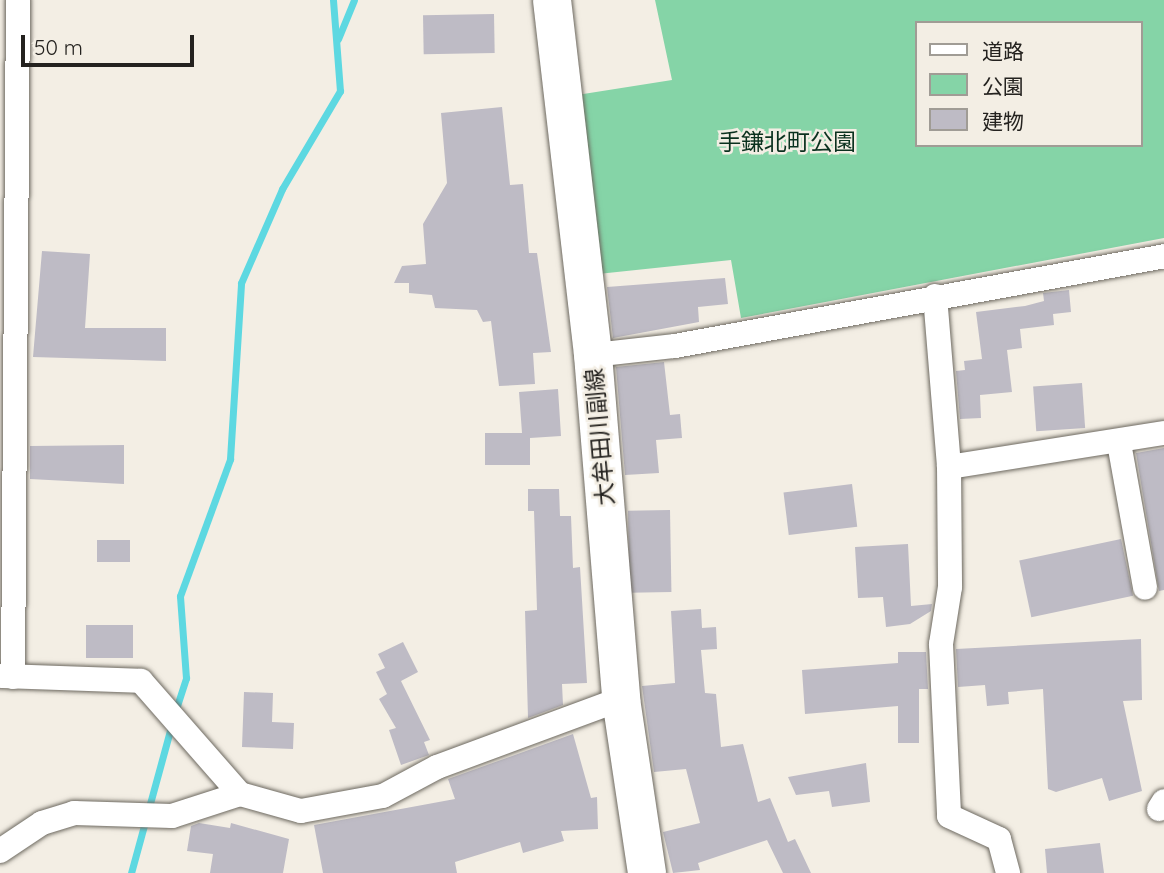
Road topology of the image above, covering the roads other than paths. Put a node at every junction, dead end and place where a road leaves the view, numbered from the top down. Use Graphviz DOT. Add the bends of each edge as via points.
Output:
graph roads {
  1 [pos="18,0"];
  2 [pos="552,0"];
  3 [pos="1164,256"];
  4 [pos="934,296"];
  5 [pos="593,355"];
  6 [pos="1164,432"];
  7 [pos="1119,443"];
  8 [pos="949,467"];
  9 [pos="1145,588"];
  10 [pos="6,677"];
  11 [pos="621,699"];
  12 [pos="240,794"];
  13 [pos="0,852"];
  14 [pos="647,873"];
  15 [pos="1008,873"];
  1 -- 10 [label="street"];
  2 -- 5 [label="main road, 大牟田川副線"];
  3 -- 4 [label="street"];
  4 -- 5 [label="street" via="675,346"];
  4 -- 8 [label="street"];
  5 -- 11 [label="main road, 大牟田川副線"];
  6 -- 7 [label="street"];
  7 -- 8 [label="street"];
  7 -- 9 [label="street"];
  8 -- 15 [label="street" via="950,587 941,643 949,816 999,839"];
  10 -- 12 [label="street" via="141,681"];
  11 -- 12 [label="street" via="437,766 383,796 301,811"];
  11 -- 14 [label="main road, 大牟田川副線"];
  12 -- 13 [label="street" via="172,816 74,813 42,823"];
}
